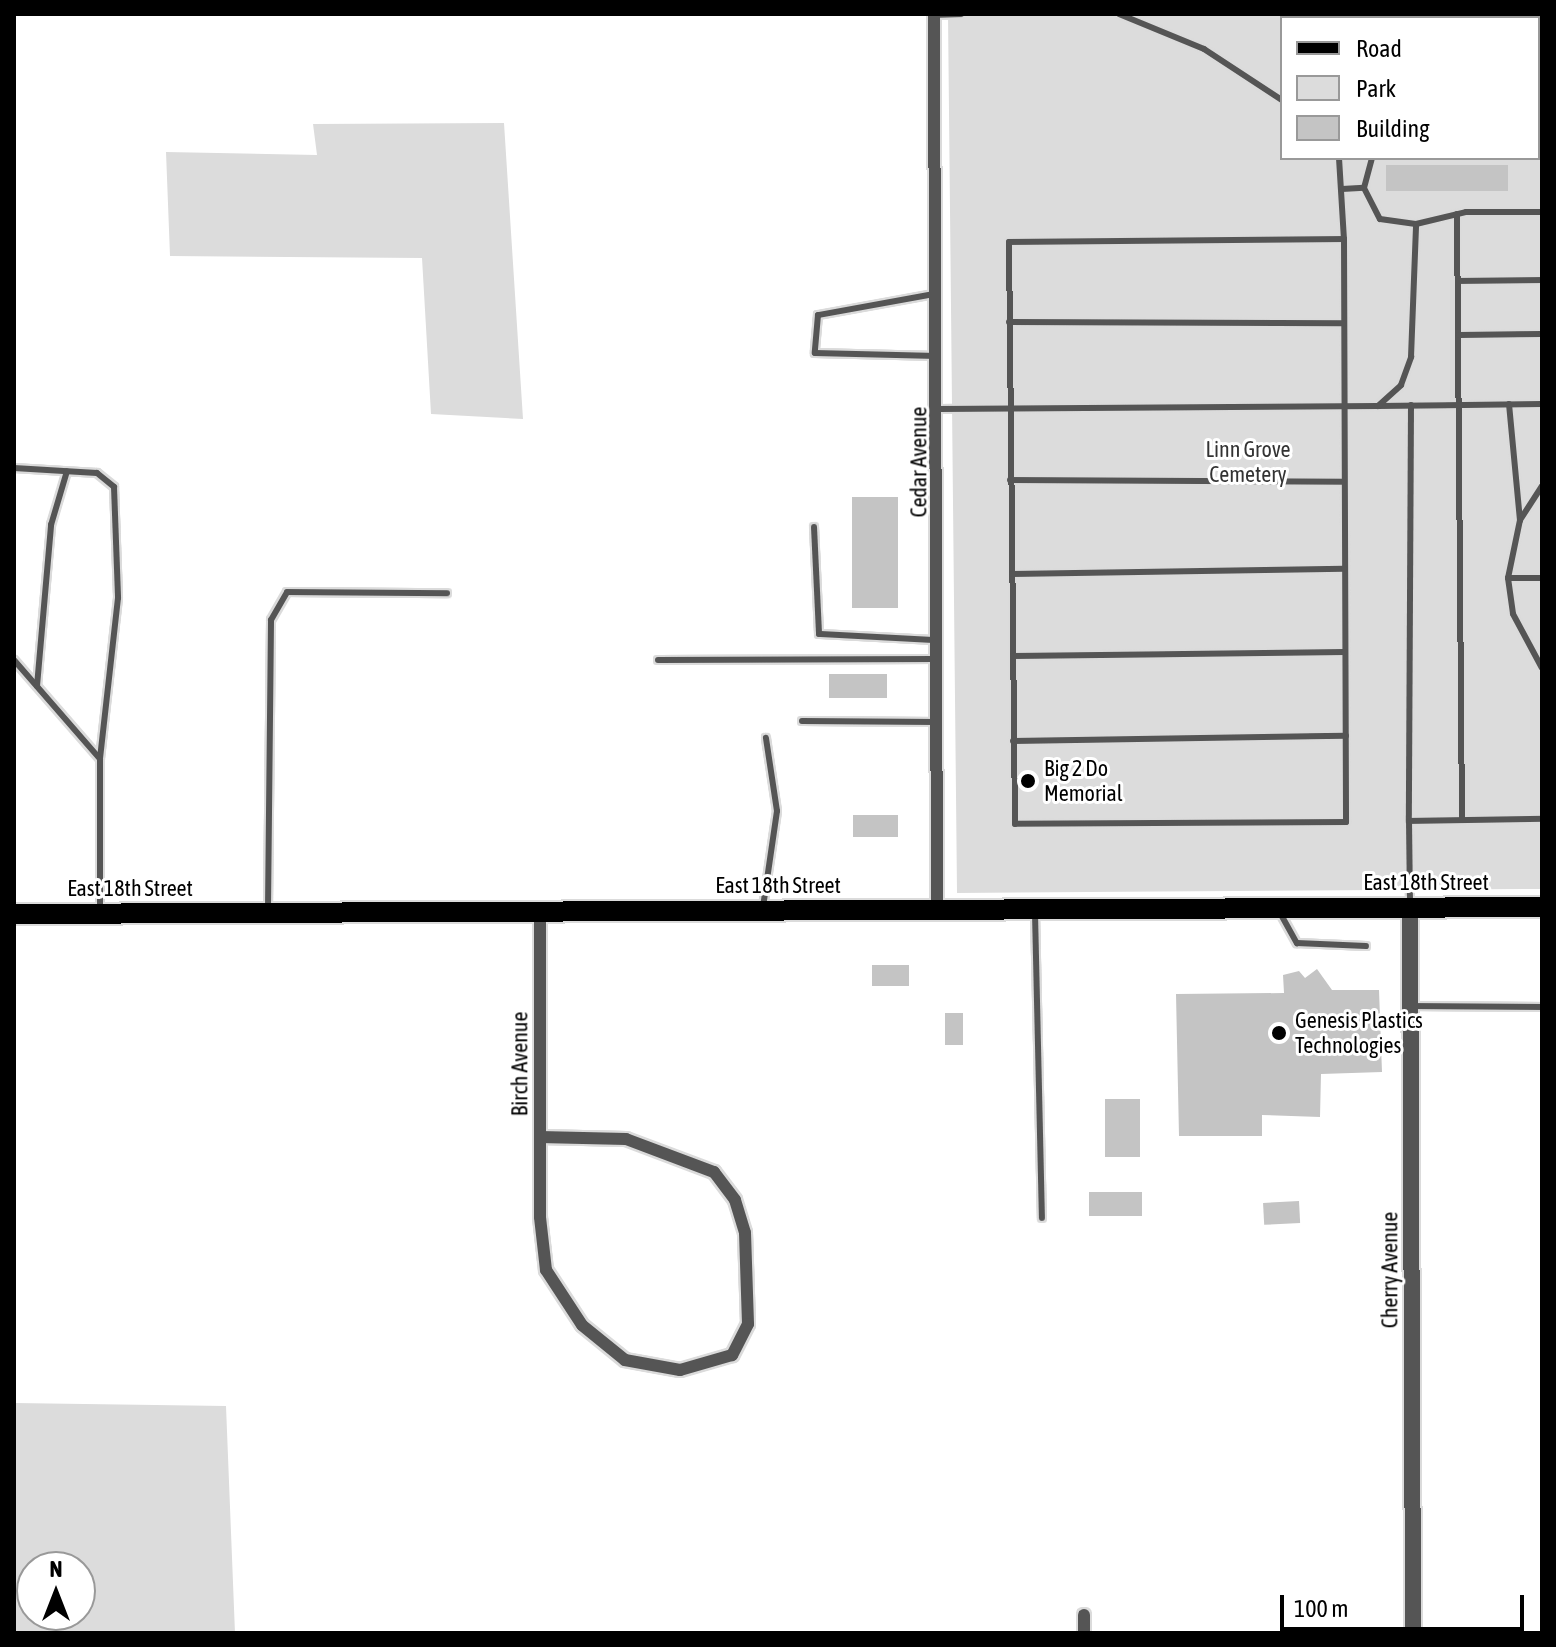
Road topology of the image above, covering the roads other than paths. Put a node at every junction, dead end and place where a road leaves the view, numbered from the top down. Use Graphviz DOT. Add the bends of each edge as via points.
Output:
graph roads {
  1 [pos="934,14"];
  2 [pos="961,14"];
  3 [pos="1119,14"];
  4 [pos="1280,99"];
  5 [pos="1339,160"];
  6 [pos="1371,160"];
  7 [pos="1364,188"];
  8 [pos="1342,189"];
  9 [pos="1542,212"];
  10 [pos="1457,214"];
  11 [pos="1416,224"];
  12 [pos="1344,239"];
  13 [pos="1542,280"];
  14 [pos="1458,281"];
  15 [pos="937,293"];
  16 [pos="1009,322"];
  17 [pos="1344,323"];
  18 [pos="1542,334"];
  19 [pos="1459,335"];
  20 [pos="938,356"];
  21 [pos="1509,404"];
  22 [pos="1542,404"];
  23 [pos="1411,405"];
  24 [pos="1459,405"];
  25 [pos="1343,406"];
  26 [pos="1378,406"];
  27 [pos="1009,408"];
  28 [pos="939,409"];
  29 [pos="14,468"];
  30 [pos="67,471"];
  31 [pos="1010,480"];
  32 [pos="1344,482"];
  33 [pos="1542,486"];
  34 [pos="1520,520"];
  35 [pos="814,527"];
  36 [pos="1344,569"];
  37 [pos="1012,574"];
  38 [pos="1508,578"];
  39 [pos="1542,578"];
  40 [pos="447,593"];
  41 [pos="939,640"];
  42 [pos="1345,652"];
  43 [pos="1013,656"];
  44 [pos="939,659"];
  45 [pos="14,660"];
  46 [pos="658,660"];
  47 [pos="1542,668"];
  48 [pos="37,686"];
  49 [pos="802,721"];
  50 [pos="937,722"];
  51 [pos="1346,736"];
  52 [pos="766,738"];
  53 [pos="1013,741"];
  54 [pos="100,759"];
  55 [pos="1542,819"];
  56 [pos="1462,820"];
  57 [pos="1409,821"];
  58 [pos="1542,907"];
  59 [pos="1278,908"];
  60 [pos="1410,908"];
  61 [pos="1035,909"];
  62 [pos="763,910"];
  63 [pos="937,910"];
  64 [pos="540,911"];
  65 [pos="268,912"];
  66 [pos="100,913"];
  67 [pos="14,914"];
  68 [pos="1366,946"];
  69 [pos="1411,1006"];
  70 [pos="1542,1007"];
  71 [pos="540,1137"];
  72 [pos="1042,1218"];
  73 [pos="1084,1615"];
  74 [pos="1084,1633"];
  75 [pos="1413,1633"];
  1 -- 2 [label="lane"];
  1 -- 15 [label="street, Cedar Avenue"];
  3 -- 4 [label="lane" via="1204,49"];
  5 -- 8 [label="lane"];
  6 -- 7 [label="lane"];
  7 -- 8 [label="lane"];
  7 -- 11 [label="lane" via="1380,219"];
  8 -- 12 [label="lane"];
  9 -- 10 [label="lane"];
  10 -- 11 [label="lane"];
  10 -- 14 [label="lane"];
  11 -- 26 [label="lane" via="1411,357 1401,385"];
  12 -- 16 [label="lane" via="1009,242"];
  12 -- 17 [label="lane"];
  13 -- 14 [label="lane"];
  14 -- 19 [label="lane"];
  15 -- 20 [label="street, Cedar Avenue"];
  15 -- 20 [label="lane" via="833,308 818,315 815,353"];
  16 -- 17 [label="lane"];
  16 -- 27 [label="lane"];
  17 -- 25 [label="lane"];
  18 -- 19 [label="lane"];
  19 -- 24 [label="lane"];
  20 -- 28 [label="street, Cedar Avenue"];
  21 -- 22 [label="lane"];
  21 -- 24 [label="lane"];
  21 -- 34 [label="lane"];
  23 -- 24 [label="lane"];
  23 -- 26 [label="lane"];
  23 -- 57 [label="lane"];
  24 -- 56 [label="lane"];
  25 -- 26 [label="lane"];
  25 -- 27 [label="lane"];
  25 -- 32 [label="lane"];
  27 -- 28 [label="lane"];
  27 -- 31 [label="lane"];
  28 -- 41 [label="street, Cedar Avenue"];
  29 -- 30 [label="lane"];
  30 -- 48 [label="lane" via="51,525"];
  30 -- 54 [label="lane" via="97,473 114,487 118,598"];
  31 -- 32 [label="lane"];
  31 -- 37 [label="lane"];
  32 -- 36 [label="lane"];
  33 -- 34 [label="lane"];
  34 -- 38 [label="lane"];
  35 -- 41 [label="lane" via="819,634"];
  36 -- 37 [label="lane"];
  36 -- 42 [label="lane"];
  37 -- 43 [label="lane"];
  38 -- 39 [label="lane"];
  38 -- 47 [label="lane" via="1513,614"];
  40 -- 65 [label="lane" via="287,592 271,620"];
  41 -- 44 [label="street, Cedar Avenue"];
  42 -- 43 [label="lane"];
  42 -- 51 [label="lane"];
  43 -- 53 [label="lane"];
  44 -- 46 [label="lane"];
  44 -- 50 [label="street, Cedar Avenue"];
  45 -- 48 [label="lane"];
  48 -- 54 [label="lane"];
  49 -- 50 [label="lane"];
  50 -- 63 [label="street, Cedar Avenue"];
  51 -- 53 [label="lane"];
  51 -- 53 [label="lane" via="1346,822 1015,824"];
  52 -- 62 [label="lane" via="777,811"];
  54 -- 66 [label="lane"];
  55 -- 56 [label="lane"];
  56 -- 57 [label="lane"];
  57 -- 60 [label="lane"];
  58 -- 60 [label="main road, East 18th Street"];
  59 -- 60 [label="main road, East 18th Street"];
  59 -- 61 [label="main road, East 18th Street"];
  59 -- 68 [label="lane" via="1297,943"];
  60 -- 69 [label="street, Cherry Avenue"];
  61 -- 63 [label="main road, East 18th Street"];
  61 -- 72 [label="lane"];
  62 -- 63 [label="main road, East 18th Street"];
  62 -- 64 [label="main road, East 18th Street"];
  64 -- 65 [label="main road, East 18th Street"];
  64 -- 71 [label="street, Birch Avenue"];
  65 -- 66 [label="main road, East 18th Street"];
  66 -- 67 [label="main road, East 18th Street"];
  69 -- 70 [label="lane"];
  69 -- 75 [label="street, Cherry Avenue"];
  71 -- 71 [label="street, Birch Avenue" via="546,1270 582,1325 625,1360 680,1370 732,1355 748,1324 745,1233 735,1200 714,1172 626,1139"];
  73 -- 74 [label="street"];
}
